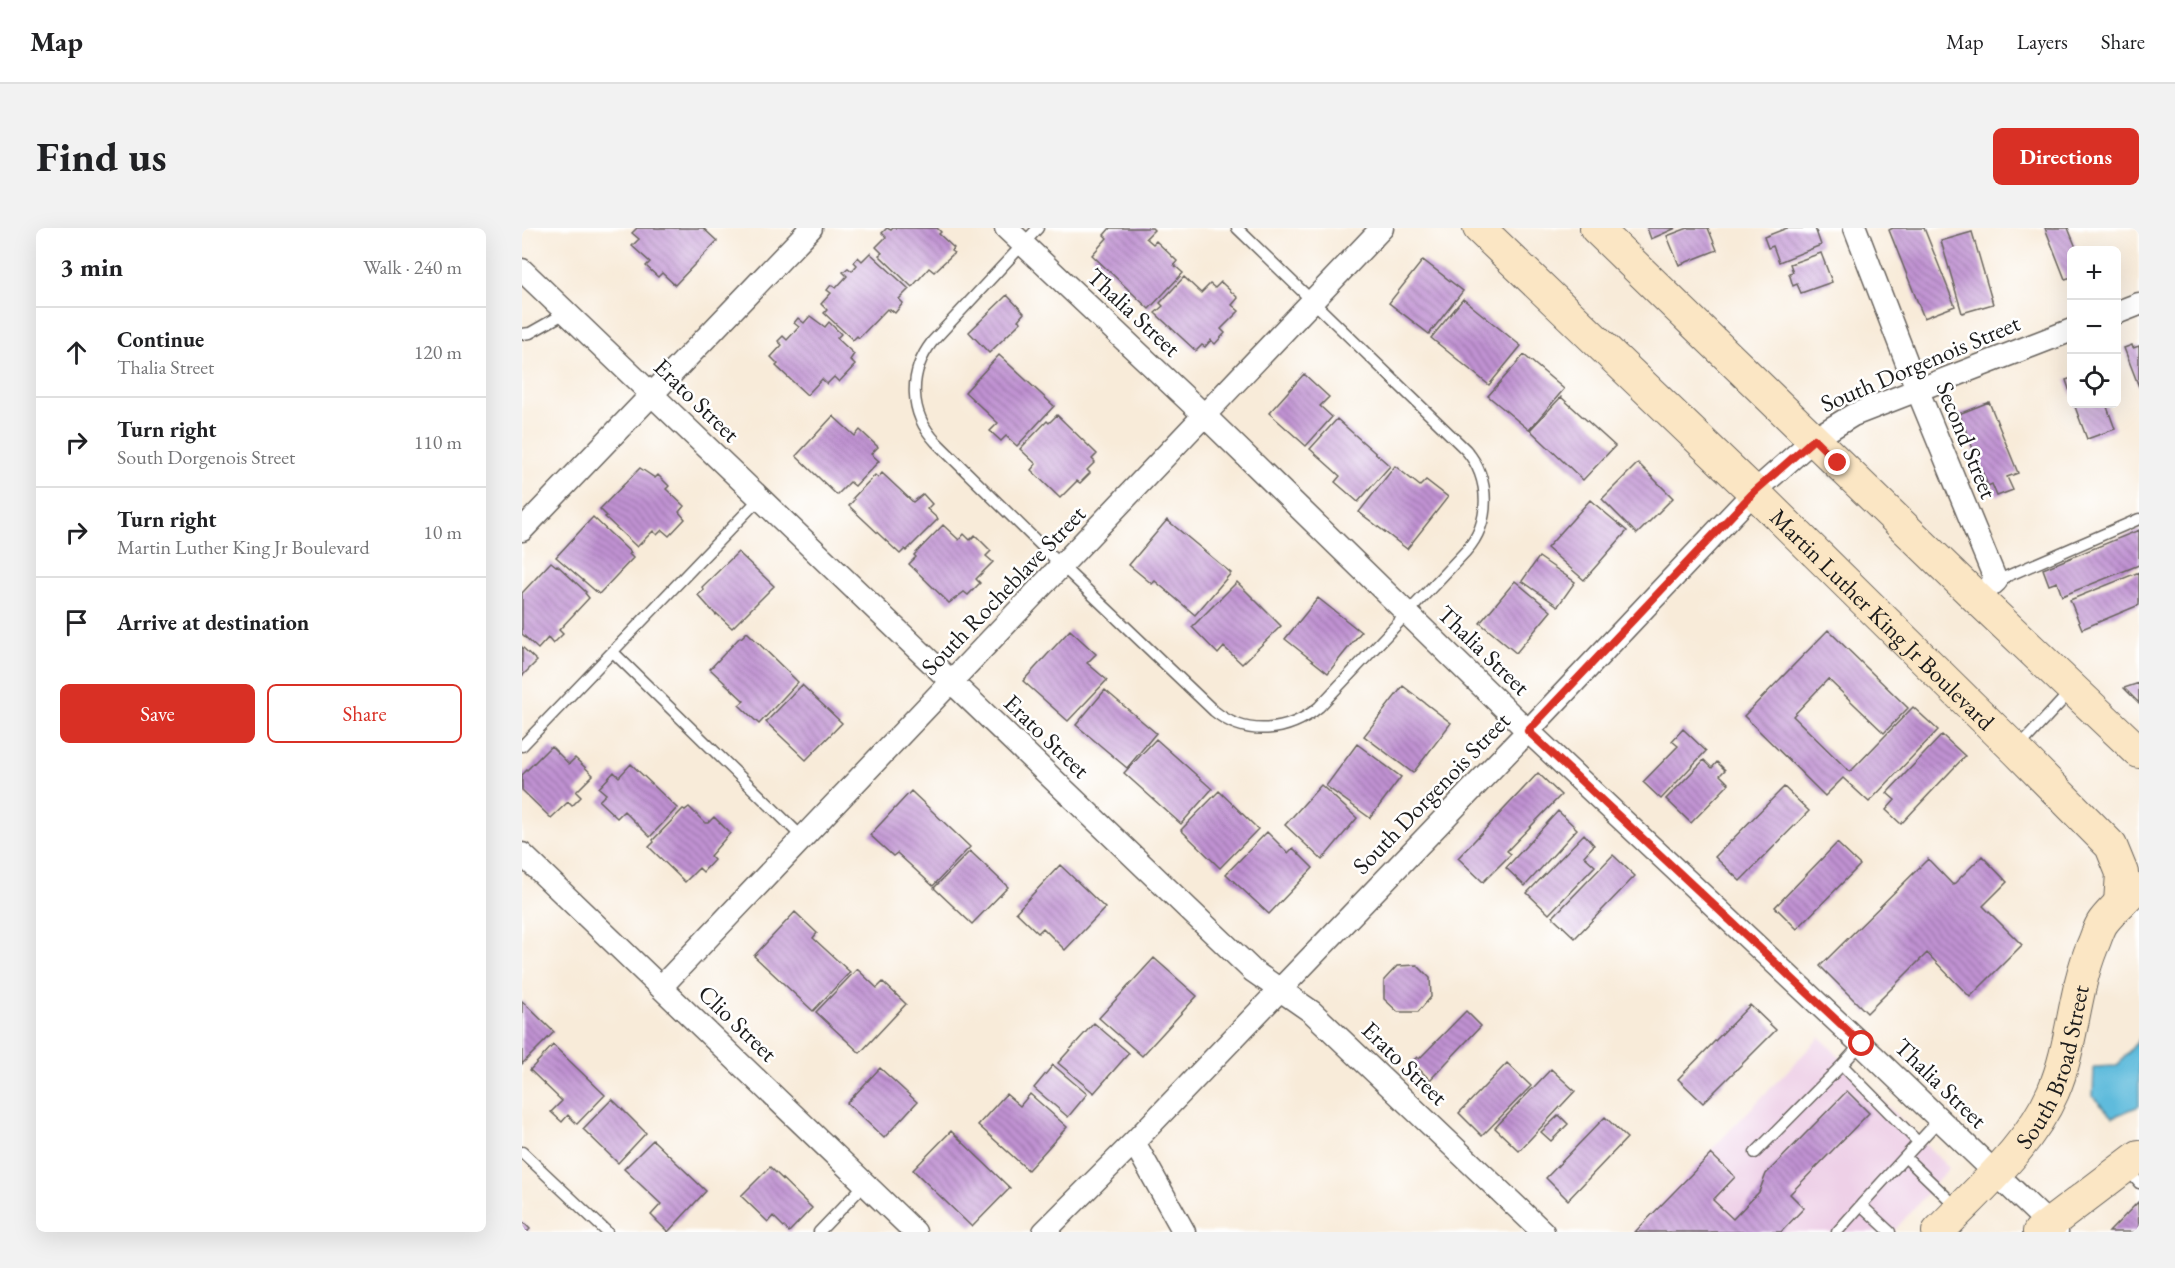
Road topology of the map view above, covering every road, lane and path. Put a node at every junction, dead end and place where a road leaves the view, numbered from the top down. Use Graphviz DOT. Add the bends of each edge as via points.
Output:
graph roads {
  1 [pos="811,228"];
  2 [pos="1005,228"];
  3 [pos="1038,228"];
  4 [pos="1236,228"];
  5 [pos="1382,228"];
  6 [pos="1479,228"];
  7 [pos="1596,228"];
  8 [pos="1855,228"];
  9 [pos="1023,244"];
  10 [pos="522,270"];
  11 [pos="1312,303"];
  12 [pos="2139,304"];
  13 [pos="2121,310"];
  14 [pos="567,312"];
  15 [pos="2067,332"];
  16 [pos="522,334"];
  17 [pos="1917,389"];
  18 [pos="652,394"];
  19 [pos="1204,416"];
  20 [pos="1814,439"];
  21 [pos="1754,492"];
  22 [pos="760,498"];
  23 [pos="2139,519"];
  24 [pos="522,530"];
  25 [pos="1062,566"];
  26 [pos="1986,590"];
  27 [pos="1407,612"];
  28 [pos="613,652"];
  29 [pos="952,682"];
  30 [pos="2073,689"];
  31 [pos="1528,731"];
  32 [pos="522,746"];
  33 [pos="2016,750"];
  34 [pos="2139,752"];
  35 [pos="803,838"];
  36 [pos="522,854"];
  37 [pos="2129,894"];
  38 [pos="661,987"];
  39 [pos="1280,990"];
  40 [pos="1862,1044"];
  41 [pos="1842,1065"];
  42 [pos="1939,1120"];
  43 [pos="1134,1142"];
  44 [pos="1918,1142"];
  45 [pos="522,1152"];
  46 [pos="1755,1153"];
  47 [pos="1905,1157"];
  48 [pos="2134,1168"];
  49 [pos="1996,1174"];
  50 [pos="865,1184"];
  51 [pos="1861,1205"];
  52 [pos="1960,1210"];
  53 [pos="2048,1229"];
  54 [pos="607,1232"];
  55 [pos="819,1232"];
  56 [pos="915,1232"];
  57 [pos="1044,1232"];
  58 [pos="1184,1232"];
  59 [pos="1543,1232"];
  60 [pos="1837,1232"];
  61 [pos="1890,1232"];
  62 [pos="1938,1232"];
  1 -- 18 [label="street"];
  2 -- 9 [label="street, Thalia Street"];
  3 -- 9 [label="lane"];
  4 -- 11 [label="lane"];
  5 -- 11 [label="street, South Rocheblave Street"];
  6 -- 21 [label="street, Martin Luther King Jr Boulevard"];
  7 -- 20 [label="street"];
  8 -- 17 [label="street, Second Street"];
  9 -- 19 [label="street, Thalia Street"];
  9 -- 25 [label="lane" via="928,347 917,370 915,402 931,437"];
  10 -- 14 [label="street, Erato Street"];
  11 -- 19 [label="street, South Rocheblave Street"];
  11 -- 27 [label="lane" via="1466,450 1482,478 1485,510 1474,541"];
  12 -- 13 [label="street"];
  14 -- 16 [label="lane"];
  14 -- 18 [label="street, Erato Street"];
  15 -- 17 [label="street, South Dorgenois Street"];
  17 -- 20 [label="street, South Dorgenois Street" via="1853,415"];
  17 -- 26 [label="street, Second Street"];
  18 -- 22 [label="street, Erato Street"];
  18 -- 24 [label="street"];
  19 -- 25 [label="street, South Rocheblave Street"];
  19 -- 27 [label="street, Thalia Street"];
  20 -- 21 [label="street, South Dorgenois Street"];
  20 -- 26 [label="street"];
  21 -- 31 [label="street, South Dorgenois Street"];
  21 -- 33 [label="street, Martin Luther King Jr Boulevard"];
  22 -- 28 [label="lane"];
  22 -- 29 [label="street, Erato Street"];
  23 -- 26 [label="lane"];
  25 -- 27 [label="lane" via="1214,711 1255,729 1286,726 1309,715"];
  25 -- 29 [label="street, South Rocheblave Street"];
  26 -- 30 [label="street"];
  27 -- 31 [label="street, Thalia Street"];
  28 -- 32 [label="lane"];
  28 -- 35 [label="lane"];
  29 -- 35 [label="street, South Rocheblave Street"];
  29 -- 39 [label="street, Erato Street" via="1253,971"];
  30 -- 33 [label="lane"];
  30 -- 34 [label="street"];
  31 -- 39 [label="street, South Dorgenois Street"];
  31 -- 40 [label="street, Thalia Street"];
  33 -- 37 [label="street, Martin Luther King Jr Boulevard" via="2111,846"];
  35 -- 38 [label="street, South Rocheblave Street"];
  36 -- 38 [label="street, Clio Street"];
  37 -- 49 [label="street, South Broad Street" via="2102,923 2088,957 2061,1072 2051,1095"];
  38 -- 50 [label="street, Clio Street"];
  39 -- 43 [label="street, South Dorgenois Street"];
  39 -- 59 [label="street, Erato Street" via="1312,1012"];
  40 -- 41 [label="lane"];
  40 -- 42 [label="street, Thalia Street"];
  41 -- 44 [label="lane"];
  41 -- 46 [label="lane"];
  42 -- 44 [label="lane"];
  42 -- 49 [label="street, Thalia Street"];
  43 -- 57 [label="street, South Dorgenois Street"];
  43 -- 58 [label="street"];
  44 -- 47 [label="lane"];
  45 -- 54 [label="lane"];
  47 -- 51 [label="lane"];
  47 -- 52 [label="lane"];
  48 -- 53 [label="street"];
  49 -- 52 [label="street, South Broad Street"];
  49 -- 53 [label="street, Thalia Street"];
  50 -- 55 [label="lane"];
  50 -- 56 [label="street, Clio Street"];
  51 -- 60 [label="lane"];
  51 -- 61 [label="lane"];
  52 -- 62 [label="street, South Broad Street"];
}
